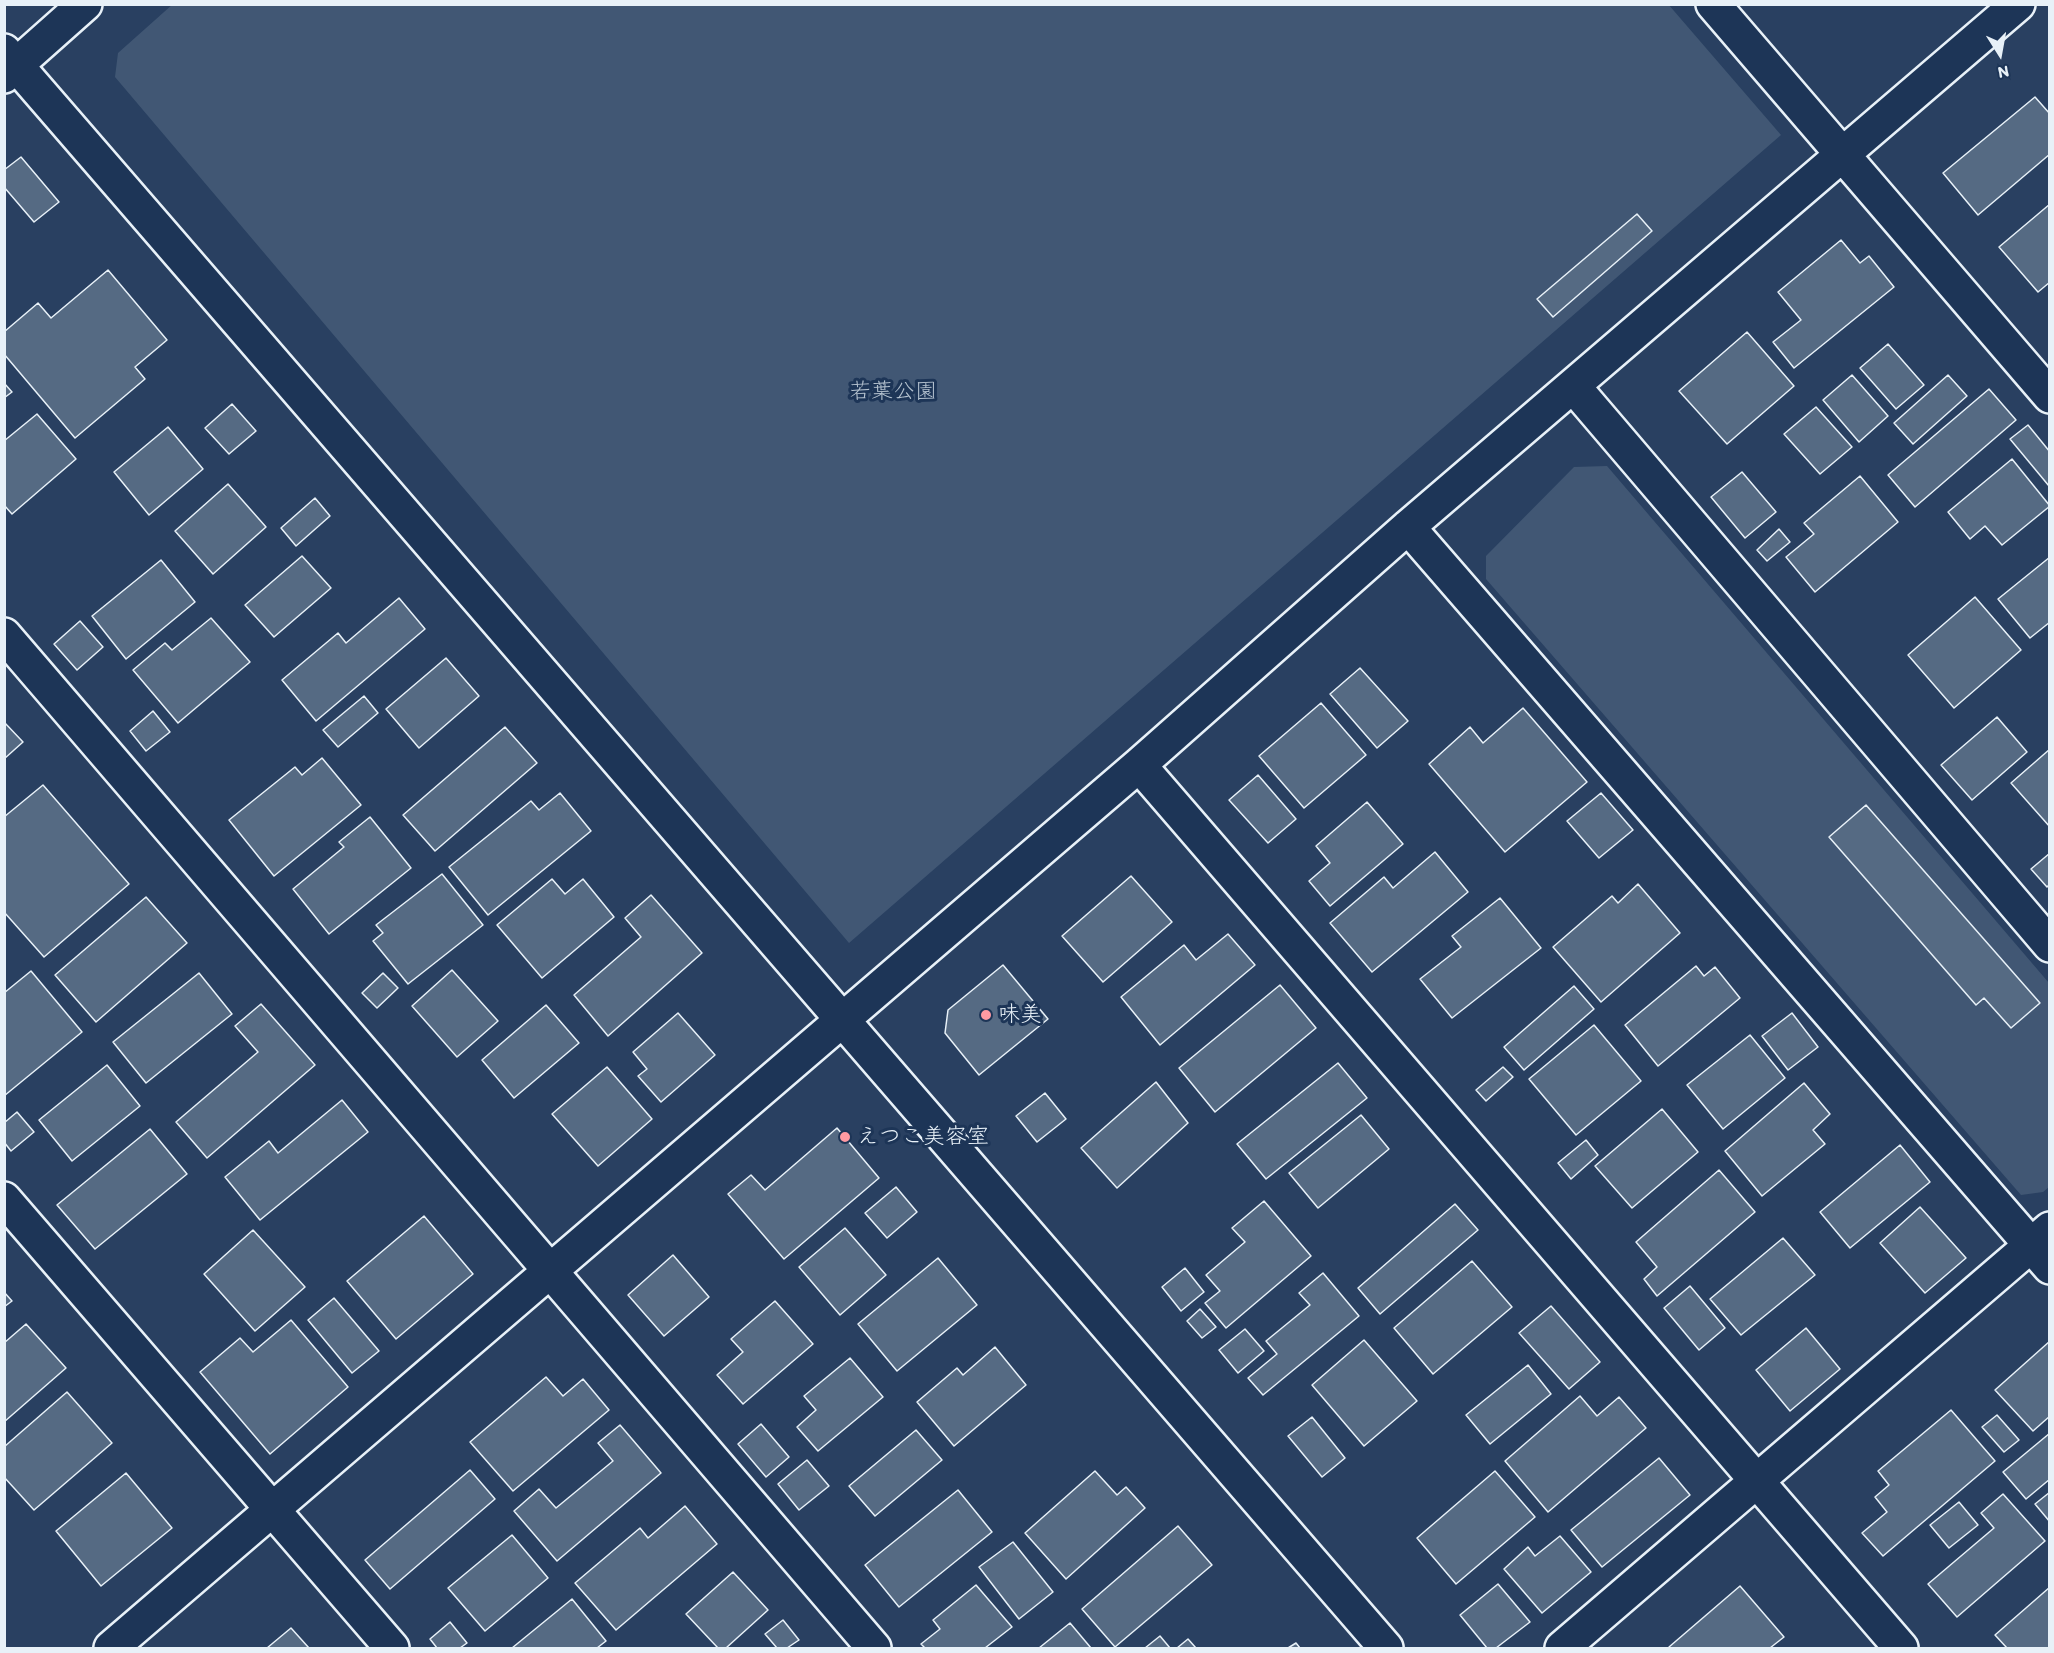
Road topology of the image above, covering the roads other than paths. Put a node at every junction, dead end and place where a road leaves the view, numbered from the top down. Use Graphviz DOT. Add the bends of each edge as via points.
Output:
graph roads {
  1 [pos="85,4"];
  2 [pos="1713,4"];
  3 [pos="2018,4"];
  4 [pos="9,64"];
  5 [pos="1842,155"];
  6 [pos="1574,387"];
  7 [pos="2049,396"];
  8 [pos="1408,527"];
  9 [pos="4,635"];
  10 [pos="1139,765"];
  11 [pos="2049,945"];
  12 [pos="842,1018"];
  13 [pos="4,1199"];
  14 [pos="2043,1247"];
  15 [pos="548,1271"];
  16 [pos="1754,1481"];
  17 [pos="272,1508"];
  18 [pos="111,1648"];
  19 [pos="392,1648"];
  20 [pos="874,1648"];
  21 [pos="1386,1648"];
  22 [pos="1562,1648"];
  23 [pos="1901,1648"];
  1 -- 4 [label="street"];
  2 -- 5 [label="street"];
  3 -- 5 [label="street"];
  4 -- 12 [label="street"];
  5 -- 6 [label="street"];
  5 -- 7 [label="street"];
  6 -- 8 [label="street"];
  6 -- 11 [label="street"];
  8 -- 10 [label="street"];
  8 -- 14 [label="street"];
  9 -- 15 [label="street"];
  10 -- 12 [label="street"];
  10 -- 16 [label="street"];
  12 -- 15 [label="street"];
  12 -- 21 [label="street"];
  13 -- 17 [label="street"];
  14 -- 16 [label="street"];
  15 -- 17 [label="street"];
  15 -- 20 [label="street"];
  16 -- 22 [label="street"];
  16 -- 23 [label="street"];
  17 -- 18 [label="street"];
  17 -- 19 [label="street"];
}
